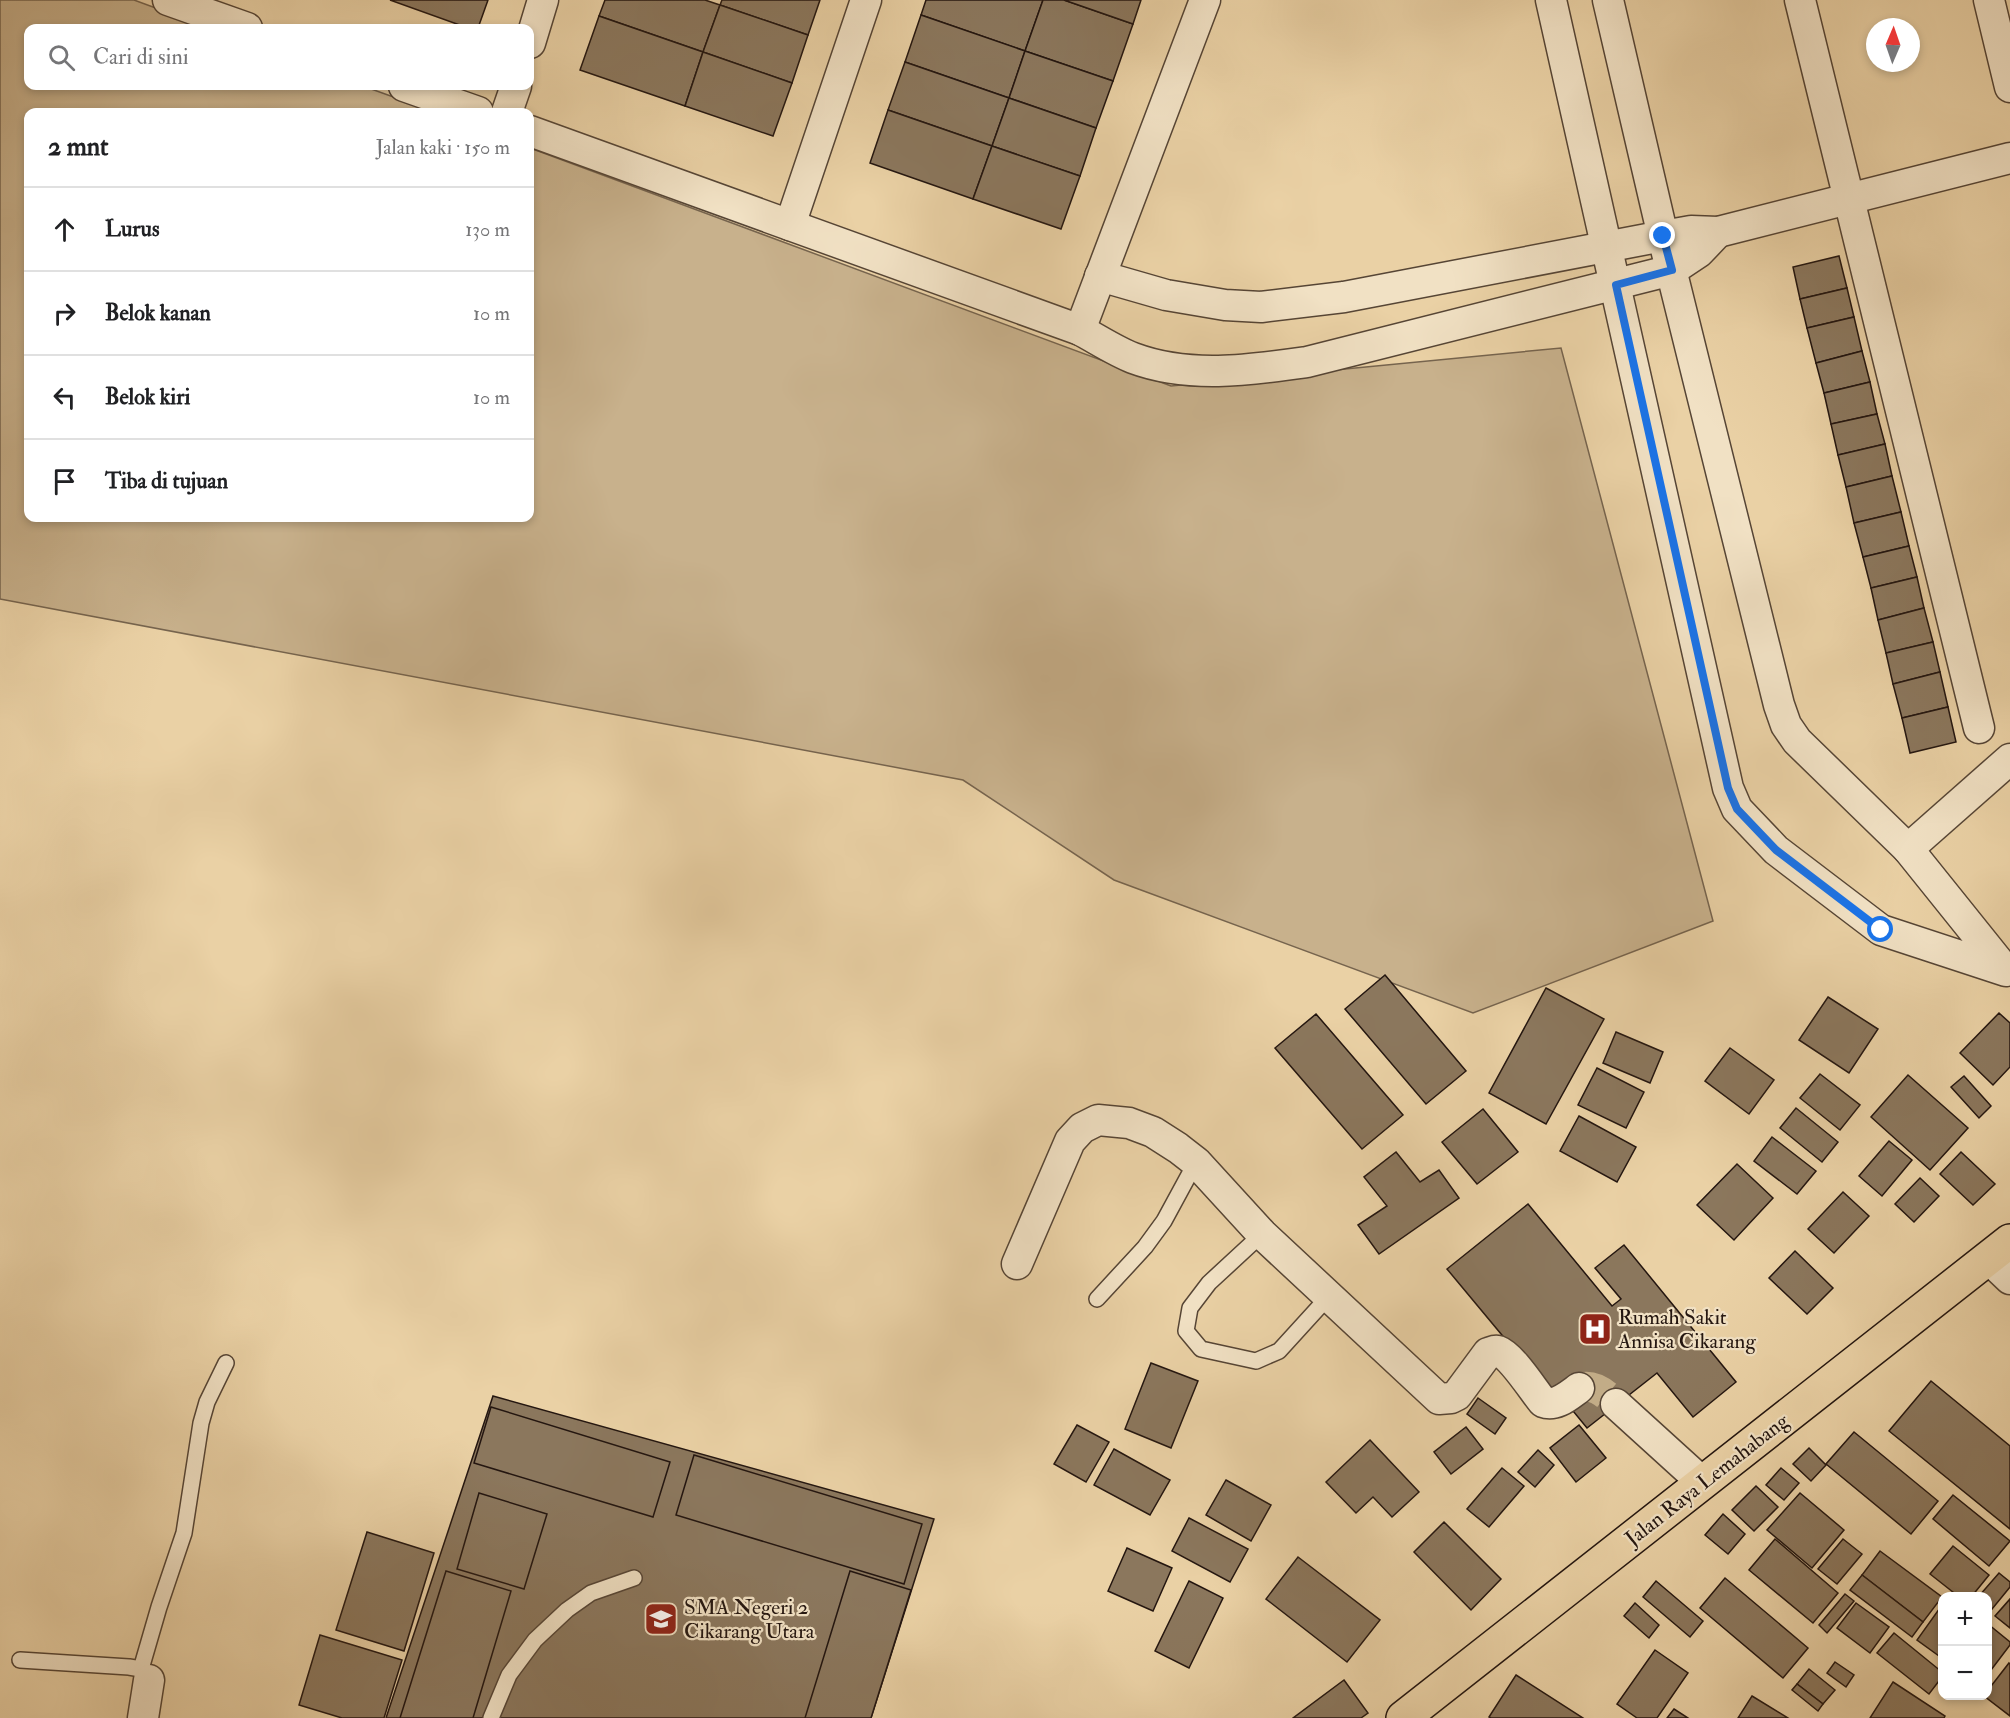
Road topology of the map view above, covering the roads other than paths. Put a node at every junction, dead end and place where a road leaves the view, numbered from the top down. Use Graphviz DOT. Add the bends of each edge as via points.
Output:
graph roads {
  1 [pos="168,0"];
  2 [pos="543,0"];
  3 [pos="866,0"];
  4 [pos="1205,0"];
  5 [pos="1551,0"];
  6 [pos="1608,0"];
  7 [pos="1800,0"];
  8 [pos="1989,0"];
  9 [pos="200,5"];
  10 [pos="239,24"];
  11 [pos="534,30"];
  12 [pos="2010,87"];
  13 [pos="415,90"];
  14 [pos="515,90"];
  15 [pos="467,108"];
  16 [pos="508,108"];
  17 [pos="534,132"];
  18 [pos="2010,158"];
  19 [pos="1847,198"];
  20 [pos="790,225"];
  21 [pos="1718,232"];
  22 [pos="1663,236"];
  23 [pos="1607,246"];
  24 [pos="1672,270"];
  25 [pos="1100,276"];
  26 [pos="1616,285"];
  27 [pos="1080,330"];
  28 [pos="1979,728"];
  29 [pos="2010,759"];
  30 [pos="1908,849"];
  31 [pos="2008,973"];
  32 [pos="1196,1162"];
  33 [pos="1262,1234"];
  34 [pos="2003,1260"];
  35 [pos="1017,1264"];
  36 [pos="1330,1295"];
  37 [pos="1096,1299"];
  38 [pos="226,1363"];
  39 [pos="1579,1388"];
  40 [pos="1616,1404"];
  41 [pos="1704,1483"];
  42 [pos="634,1578"];
  43 [pos="20,1660"];
  44 [pos="145,1674"];
  45 [pos="143,1718"];
  46 [pos="491,1718"];
  47 [pos="1403,1718"];
  1 -- 9 [label="street"];
  2 -- 11 [label="street"];
  3 -- 20 [label="street"];
  4 -- 25 [label="street"];
  5 -- 23 [label="street"];
  6 -- 22 [label="street"];
  7 -- 19 [label="street"];
  8 -- 12 [label="street"];
  9 -- 10 [label="street"];
  13 -- 15 [label="street"];
  14 -- 16 [label="street"];
  17 -- 20 [label="street"];
  18 -- 19 [label="street"];
  19 -- 21 [label="street"];
  19 -- 28 [label="street"];
  20 -- 27 [label="street"];
  21 -- 22 [label="street" via="1703,230"];
  21 -- 24 [label="street" via="1699,252"];
  22 -- 23 [label="street"];
  22 -- 24 [label="street"];
  23 -- 25 [label="street" via="1344,297 1261,307 1166,295"];
  23 -- 26 [label="street"];
  24 -- 26 [label="street"];
  24 -- 30 [label="street" via="1786,725 1797,741"];
  25 -- 27 [label="street"];
  26 -- 27 [label="street" via="1307,362 1246,371 1177,368 1133,358"];
  26 -- 31 [label="street" via="1726,776 1737,809 1776,850 1881,930"];
  29 -- 30 [label="street"];
  30 -- 31 [label="street"];
  32 -- 33 [label="street"];
  32 -- 35 [label="street" via="1152,1131 1129,1123 1098,1120 1082,1128 1070,1141"];
  32 -- 37 [label="lane" via="1158,1230"];
  33 -- 36 [label="street"];
  33 -- 36 [label="lane" via="1209,1283 1190,1308 1186,1331 1201,1349 1256,1361 1279,1351"];
  34 -- 41 [label="main road, Jalan Raya Lemahabang"];
  36 -- 39 [label="street" via="1438,1399 1457,1395 1493,1351 1507,1357 1543,1402 1559,1402"];
  38 -- 44 [label="lane" via="201,1423 184,1533 159,1607"];
  40 -- 41 [label="street"];
  41 -- 47 [label="main road, Jalan Raya Lemahabang"];
  42 -- 46 [label="lane" via="591,1593 535,1640 508,1675"];
  43 -- 44 [label="lane"];
  44 -- 45 [label="street"];
}
